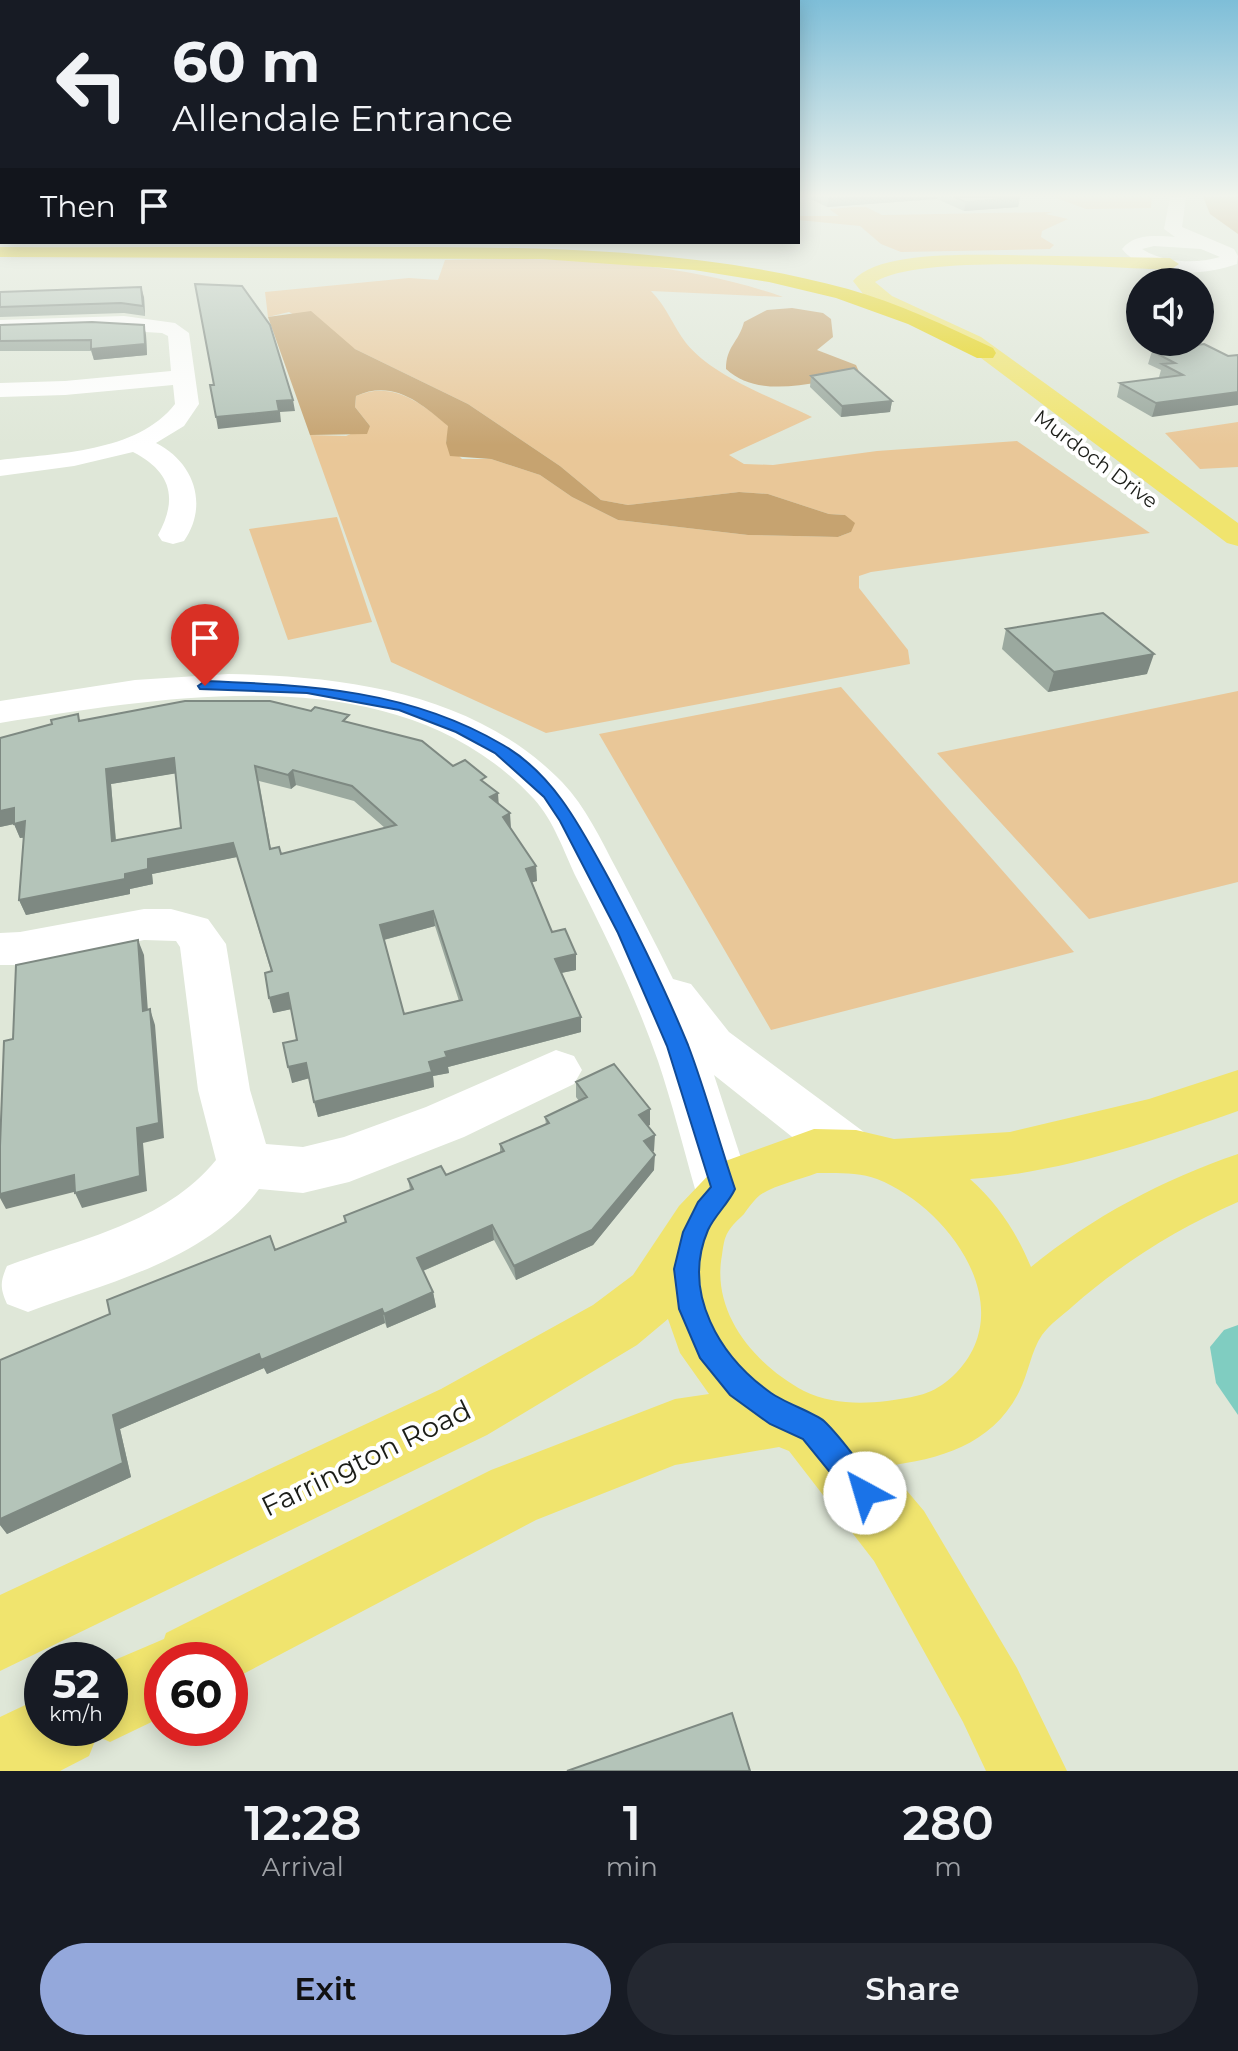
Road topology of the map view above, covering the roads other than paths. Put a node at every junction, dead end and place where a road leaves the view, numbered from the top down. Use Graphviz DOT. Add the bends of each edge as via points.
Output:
graph roads {
  1 [pos="749,280"];
  2 [pos="783,280"];
  3 [pos="864,280"];
  4 [pos="0,326"];
  5 [pos="955,353"];
  6 [pos="985,353"];
  7 [pos="183,377"];
  8 [pos="0,390"];
  9 [pos="134,443"];
  10 [pos="0,468"];
  11 [pos="173,535"];
  12 [pos="1238,537"];
  13 [pos="1238,564"];
  14 [pos="0,712"];
  15 [pos="628,933"];
  16 [pos="0,949"];
  17 [pos="556,1070"];
  18 [pos="1238,1090"];
  19 [pos="872,1157"];
  20 [pos="245,1165"];
  21 [pos="1238,1177"];
  22 [pos="709,1211"];
  23 [pos="28,1285"];
  24 [pos="1011,1324"];
  25 [pos="796,1422"];
  26 [pos="0,1634"];
  27 [pos="228,1642"];
  28 [pos="27,1746"];
  29 [pos="0,1760"];
  30 [pos="1027,1771"];
  1 -- 5 [label="highway" via="850,305"];
  2 -- 6 [label="highway" via="911,318"];
  3 -- 6 [label="main road, Murdoch Drive" via="870,291 966,336"];
  4 -- 7 [label="street" via="165,324 177,330"];
  5 -- 13 [label="main road, Murdoch Drive"];
  6 -- 12 [label="main road, Murdoch Drive"];
  7 -- 8 [label="street"];
  7 -- 9 [label="street" via="184,412"];
  9 -- 10 [label="street"];
  9 -- 11 [label="street" via="178,472 183,514"];
  14 -- 15 [label="street" via="205,686 307,689 403,706 479,737 538,781 569,821"];
  15 -- 19 [label="street" via="711,1045"];
  15 -- 22 [label="street" via="678,1046"];
  16 -- 20 [label="street" via="28,949 156,922 196,929 203,944 224,1090"];
  17 -- 20 [label="street" via="349,1159 303,1170"];
  18 -- 19 [label="main road" via="1149,1120 1010,1154"];
  19 -- 22 [label="main road" via="814,1151 780,1157 749,1170"];
  19 -- 24 [label="main road" via="927,1178 981,1226 1010,1290"];
  20 -- 23 [label="street" via="221,1196 183,1224"];
  21 -- 24 [label="main road" via="1116,1237"];
  22 -- 25 [label="main road" via="687,1269 692,1309 709,1350 739,1386"];
  22 -- 26 [label="main road, Farrington Road" via="654,1294 601,1333 464,1412"];
  24 -- 25 [label="main road" via="1005,1354 991,1380 966,1407 932,1427 848,1437"];
  25 -- 27 [label="main road" via="675,1432 515,1494"];
  25 -- 30 [label="main road" via="899,1536"];
  28 -- 29 [label="main road"];
}
